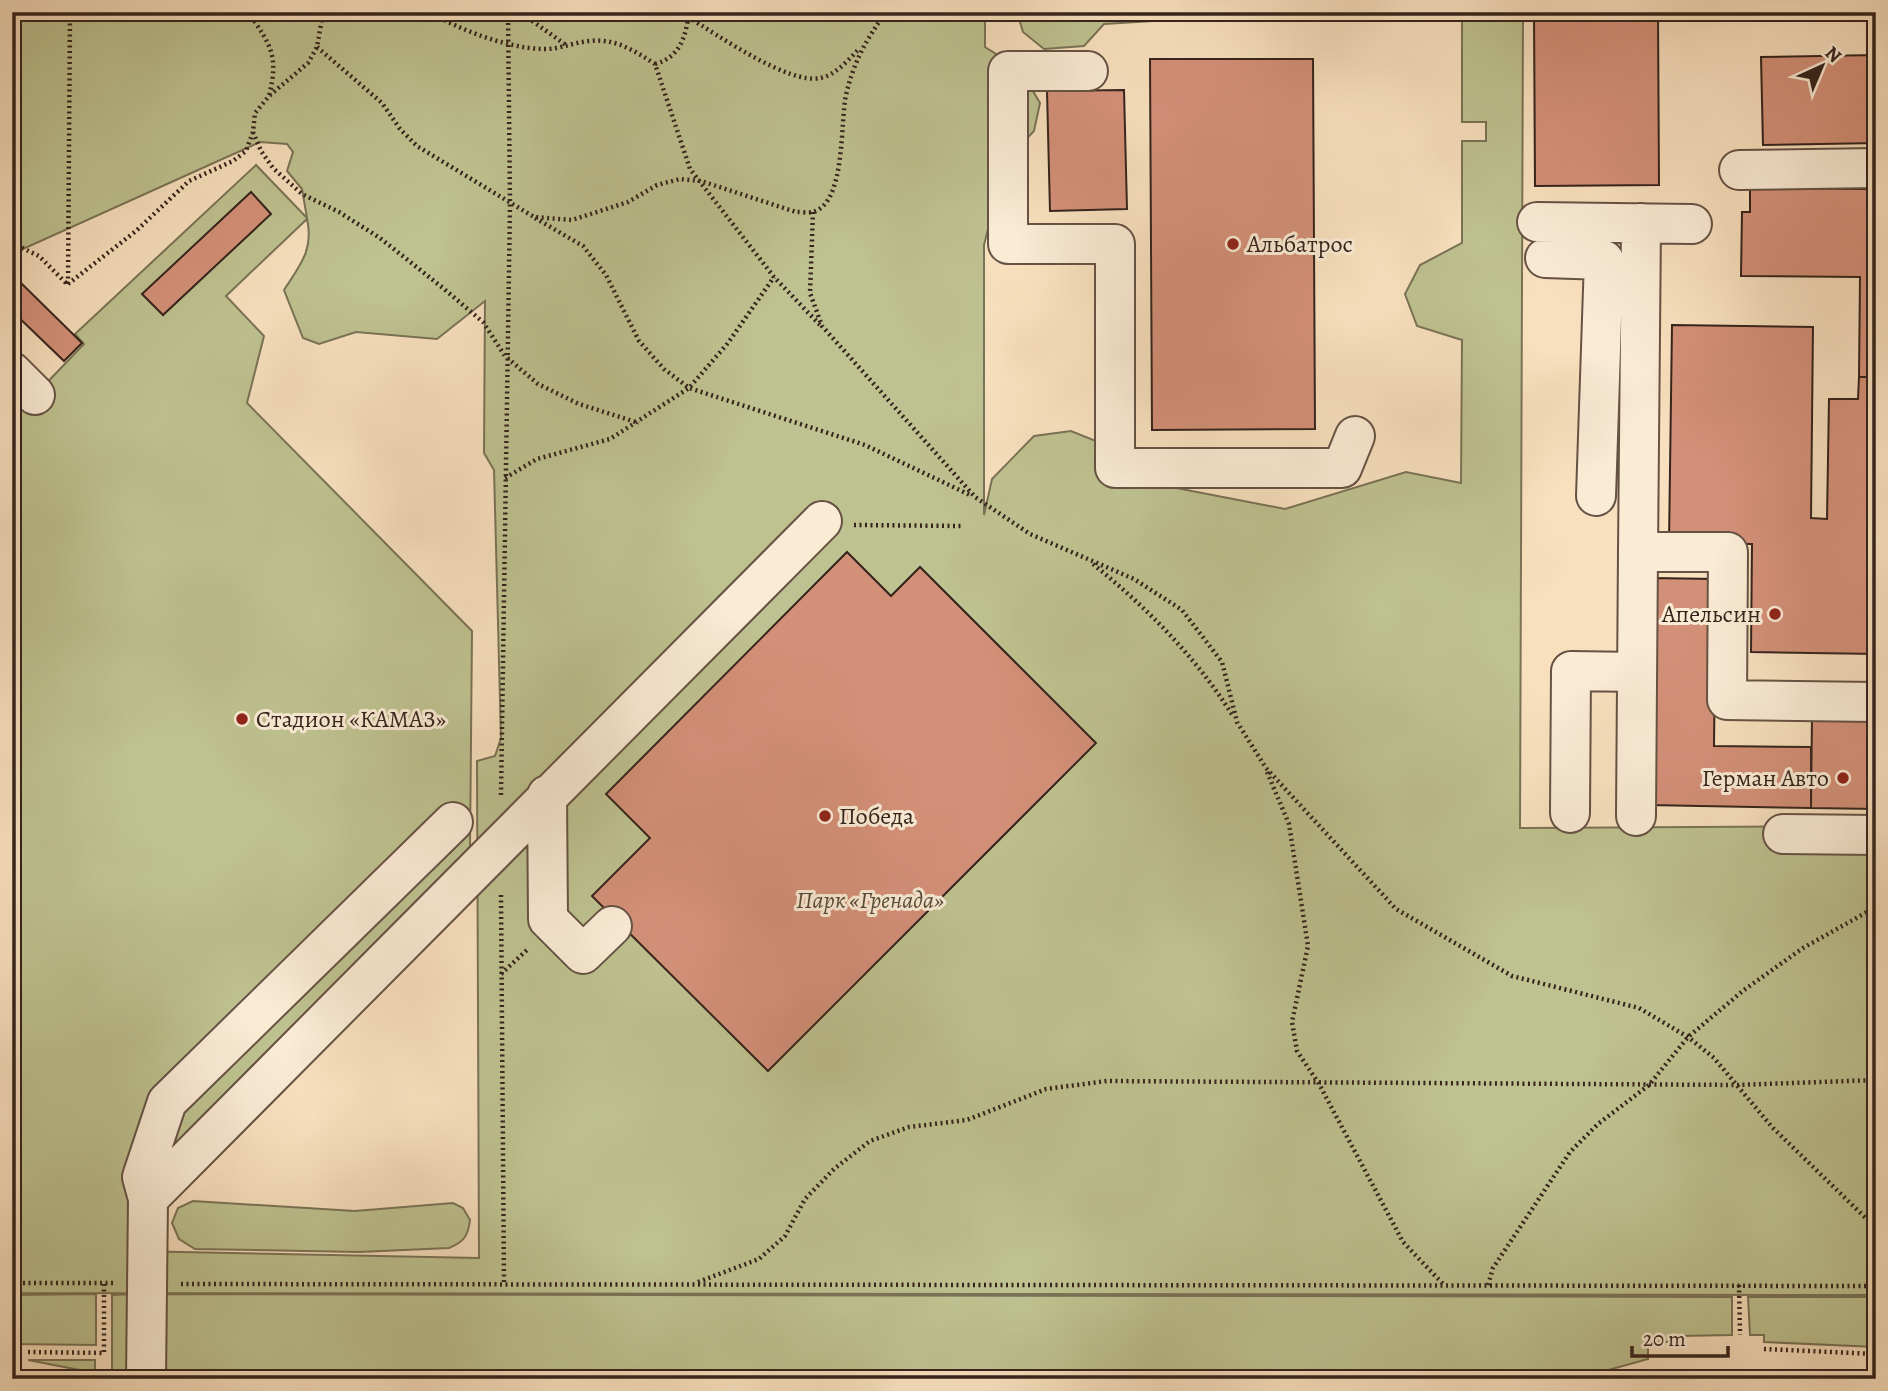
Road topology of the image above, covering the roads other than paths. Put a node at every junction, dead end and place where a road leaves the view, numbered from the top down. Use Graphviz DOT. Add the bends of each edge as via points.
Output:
graph roads {
  1 [pos="1088,71"];
  2 [pos="1876,168"];
  3 [pos="1739,170"];
  4 [pos="1641,223"];
  5 [pos="1692,224"];
  6 [pos="1604,260"];
  7 [pos="1355,436"];
  8 [pos="1596,496"];
  9 [pos="837,523"];
  10 [pos="1638,552"];
  11 [pos="1637,672"];
  12 [pos="1876,702"];
  13 [pos="547,795"];
  14 [pos="1570,813"];
  15 [pos="1636,816"];
  16 [pos="453,822"];
  17 [pos="1783,834"];
  18 [pos="1876,835"];
  19 [pos="612,926"];
  20 [pos="148,1199"];
  21 [pos="146,1379"];
  1 -- 7 [label="lane" via="1008,71 1008,244 1115,244 1115,468 1342,468"];
  2 -- 3 [label="lane"];
  4 -- 5 [label="lane"];
  4 -- 6 [label="lane"];
  4 -- 6 [label="lane" via="1541,240"];
  4 -- 10 [label="lane"];
  6 -- 8 [label="lane"];
  9 -- 13 [label="lane"];
  10 -- 11 [label="lane"];
  10 -- 12 [label="lane" via="1728,552 1727,700"];
  11 -- 14 [label="lane" via="1572,671"];
  11 -- 15 [label="lane"];
  13 -- 19 [label="lane" via="548,919 583,954"];
  13 -- 20 [label="lane"];
  16 -- 20 [label="lane" via="167,1102 142,1177"];
  17 -- 18 [label="lane"];
  20 -- 21 [label="lane"];
}
